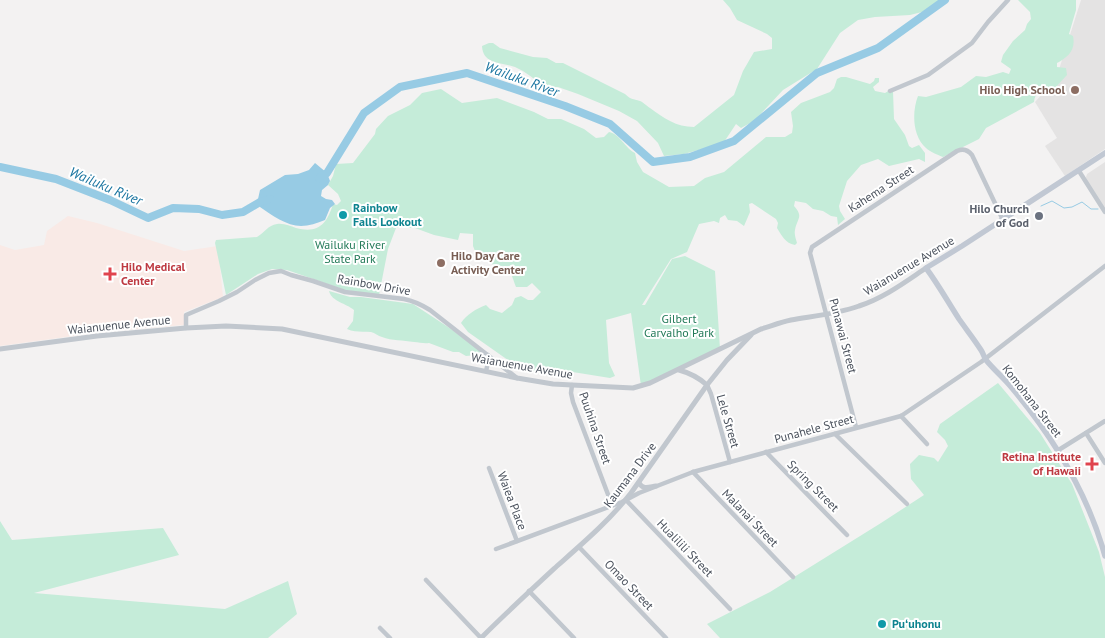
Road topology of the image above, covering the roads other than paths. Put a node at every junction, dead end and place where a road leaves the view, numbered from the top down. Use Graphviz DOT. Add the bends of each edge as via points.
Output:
graph roads {
  1 [pos="1008,0"];
  2 [pos="890,91"];
  3 [pos="1105,154"];
  4 [pos="1078,171"];
  5 [pos="1105,212"];
  6 [pos="1002,220"];
  7 [pos="810,250"];
  8 [pos="1105,266"];
  9 [pos="926,268"];
  10 [pos="826,314"];
  11 [pos="186,328"];
  12 [pos="758,331"];
  13 [pos="0,349"];
  14 [pos="488,355"];
  15 [pos="985,358"];
  16 [pos="678,370"];
  17 [pos="486,371"];
  18 [pos="517,378"];
  19 [pos="572,385"];
  20 [pos="707,385"];
  21 [pos="901,416"];
  22 [pos="1105,421"];
  23 [pos="856,427"];
  24 [pos="1086,433"];
  25 [pos="835,434"];
  26 [pos="927,444"];
  27 [pos="1057,451"];
  28 [pos="766,452"];
  29 [pos="730,462"];
  30 [pos="1105,463"];
  31 [pos="489,468"];
  32 [pos="693,472"];
  33 [pos="639,483"];
  34 [pos="656,486"];
  35 [pos="626,500"];
  36 [pos="907,504"];
  37 [pos="612,505"];
  38 [pos="847,534"];
  39 [pos="517,542"];
  40 [pos="579,547"];
  41 [pos="496,550"];
  42 [pos="1105,556"];
  43 [pos="793,577"];
  44 [pos="426,580"];
  45 [pos="529,591"];
  46 [pos="730,609"];
  47 [pos="380,628"];
  48 [pos="390,638"];
  49 [pos="481,638"];
  50 [pos="574,638"];
  51 [pos="666,638"];
  1 -- 2 [label="street" via="972,43 928,75"];
  3 -- 4 [label="main road, Waianuenue Avenue"];
  4 -- 5 [label="street"];
  4 -- 6 [label="main road, Waianuenue Avenue"];
  6 -- 7 [label="street, Kahema Street" via="972,155 961,149"];
  6 -- 9 [label="main road, Waianuenue Avenue"];
  7 -- 10 [label="street, Punawai Street"];
  8 -- 15 [label="street, Punahele Street"];
  9 -- 10 [label="street, Waianuenue Avenue" via="868,303"];
  9 -- 15 [label="main road, Komohana Street"];
  10 -- 12 [label="street, Waianuenue Avenue" via="780,322"];
  10 -- 23 [label="street, Punawai Street"];
  11 -- 13 [label="street, Waianuenue Avenue"];
  11 -- 14 [label="street, Rainbow Drive" via="186,314 220,301 269,273 281,271 345,292 414,301"];
  11 -- 17 [label="street, Waianuenue Avenue" via="282,329"];
  12 -- 16 [label="street, Waianuenue Avenue"];
  12 -- 20 [label="street, Kaumana Drive"];
  14 -- 17 [label="street"];
  14 -- 18 [label="street, Rainbow Drive"];
  15 -- 21 [label="street, Punahele Street"];
  15 -- 27 [label="main road, Komohana Street" via="1011,387"];
  16 -- 19 [label="street, Waianuenue Avenue" via="633,388"];
  16 -- 20 [label="street" via="698,377"];
  17 -- 18 [label="street, Waianuenue Avenue"];
  18 -- 19 [label="street, Waianuenue Avenue"];
  19 -- 37 [label="street, Puuhina Street" via="573,402"];
  20 -- 29 [label="street, Lele Street"];
  20 -- 33 [label="street, Kaumana Drive"];
  21 -- 23 [label="street, Punahele Street"];
  21 -- 26 [label="street"];
  22 -- 24 [label="street"];
  23 -- 25 [label="street, Punahele Street"];
  24 -- 27 [label="street"];
  24 -- 30 [label="street"];
  25 -- 28 [label="street, Punahele Street"];
  25 -- 36 [label="street"];
  27 -- 42 [label="main road, Komohana Street" via="1086,502"];
  28 -- 29 [label="street, Punahele Street"];
  28 -- 38 [label="street, Spring Street"];
  29 -- 32 [label="street, Punahele Street"];
  31 -- 39 [label="street, Waiea Place"];
  32 -- 34 [label="street, Punahele Street"];
  32 -- 43 [label="street, Malanai Street"];
  33 -- 34 [label="street" via="645,488"];
  33 -- 35 [label="street, Kaumana Drive"];
  34 -- 35 [label="street, Punahele Street"];
  35 -- 37 [label="street, Punahele Street"];
  35 -- 40 [label="street, Kaumana Drive"];
  35 -- 46 [label="street, Hualilili Street"];
  37 -- 39 [label="street, Punahele Street"];
  39 -- 41 [label="street, Punahele Street"];
  40 -- 45 [label="street, Kaumana Drive"];
  40 -- 51 [label="street, Omao Street"];
  44 -- 49 [label="street"];
  45 -- 49 [label="street, Kaumana Drive"];
  45 -- 50 [label="street"];
  47 -- 48 [label="street"];
}
